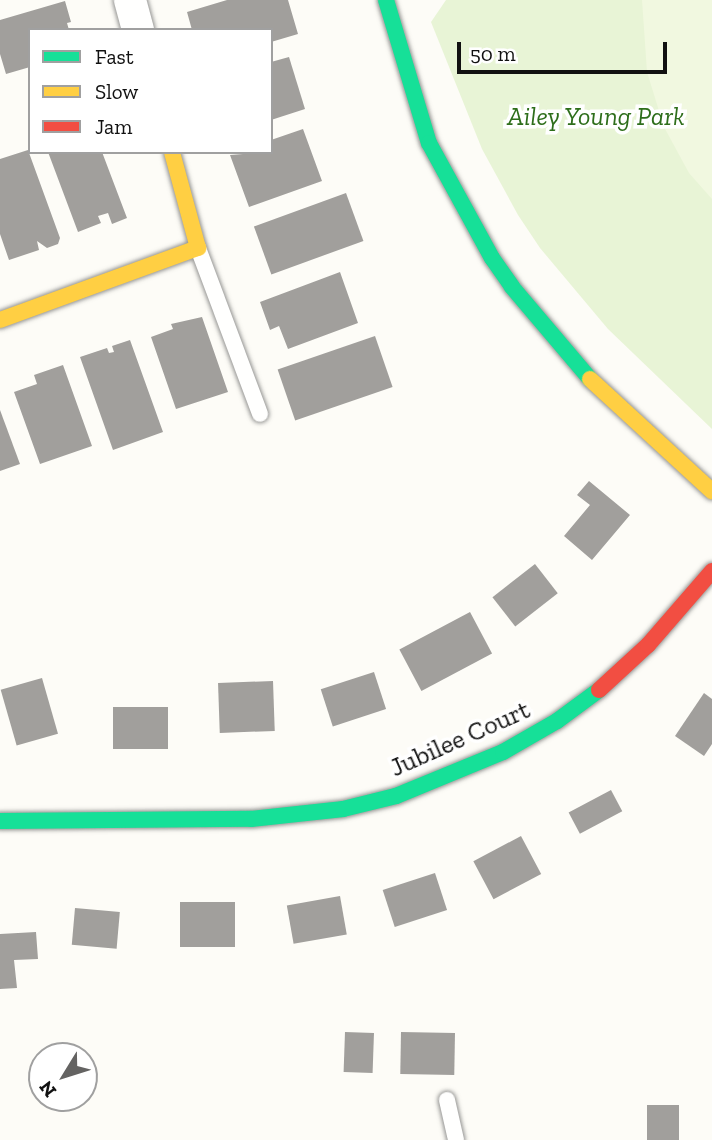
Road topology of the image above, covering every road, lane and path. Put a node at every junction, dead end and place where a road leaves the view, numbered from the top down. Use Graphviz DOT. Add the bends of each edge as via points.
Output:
graph roads {
  1 [pos="130,0"];
  2 [pos="386,0"];
  3 [pos="137,28"];
  4 [pos="173,154"];
  5 [pos="198,248"];
  6 [pos="0,320"];
  7 [pos="260,414"];
  8 [pos="712,491"];
  9 [pos="712,571"];
  10 [pos="0,821"];
  11 [pos="447,1100"];
  12 [pos="456,1140"];
  1 -- 3 [label="street"];
  2 -- 8 [label="street" via="429,143 492,258 579,368"];
  4 -- 5 [label="street"];
  5 -- 6 [label="street"];
  5 -- 7 [label="lane"];
  9 -- 10 [label="street, Jubilee Court" via="648,645 557,722 503,752 396,796 343,809 251,819"];
  11 -- 12 [label="lane"];
}
